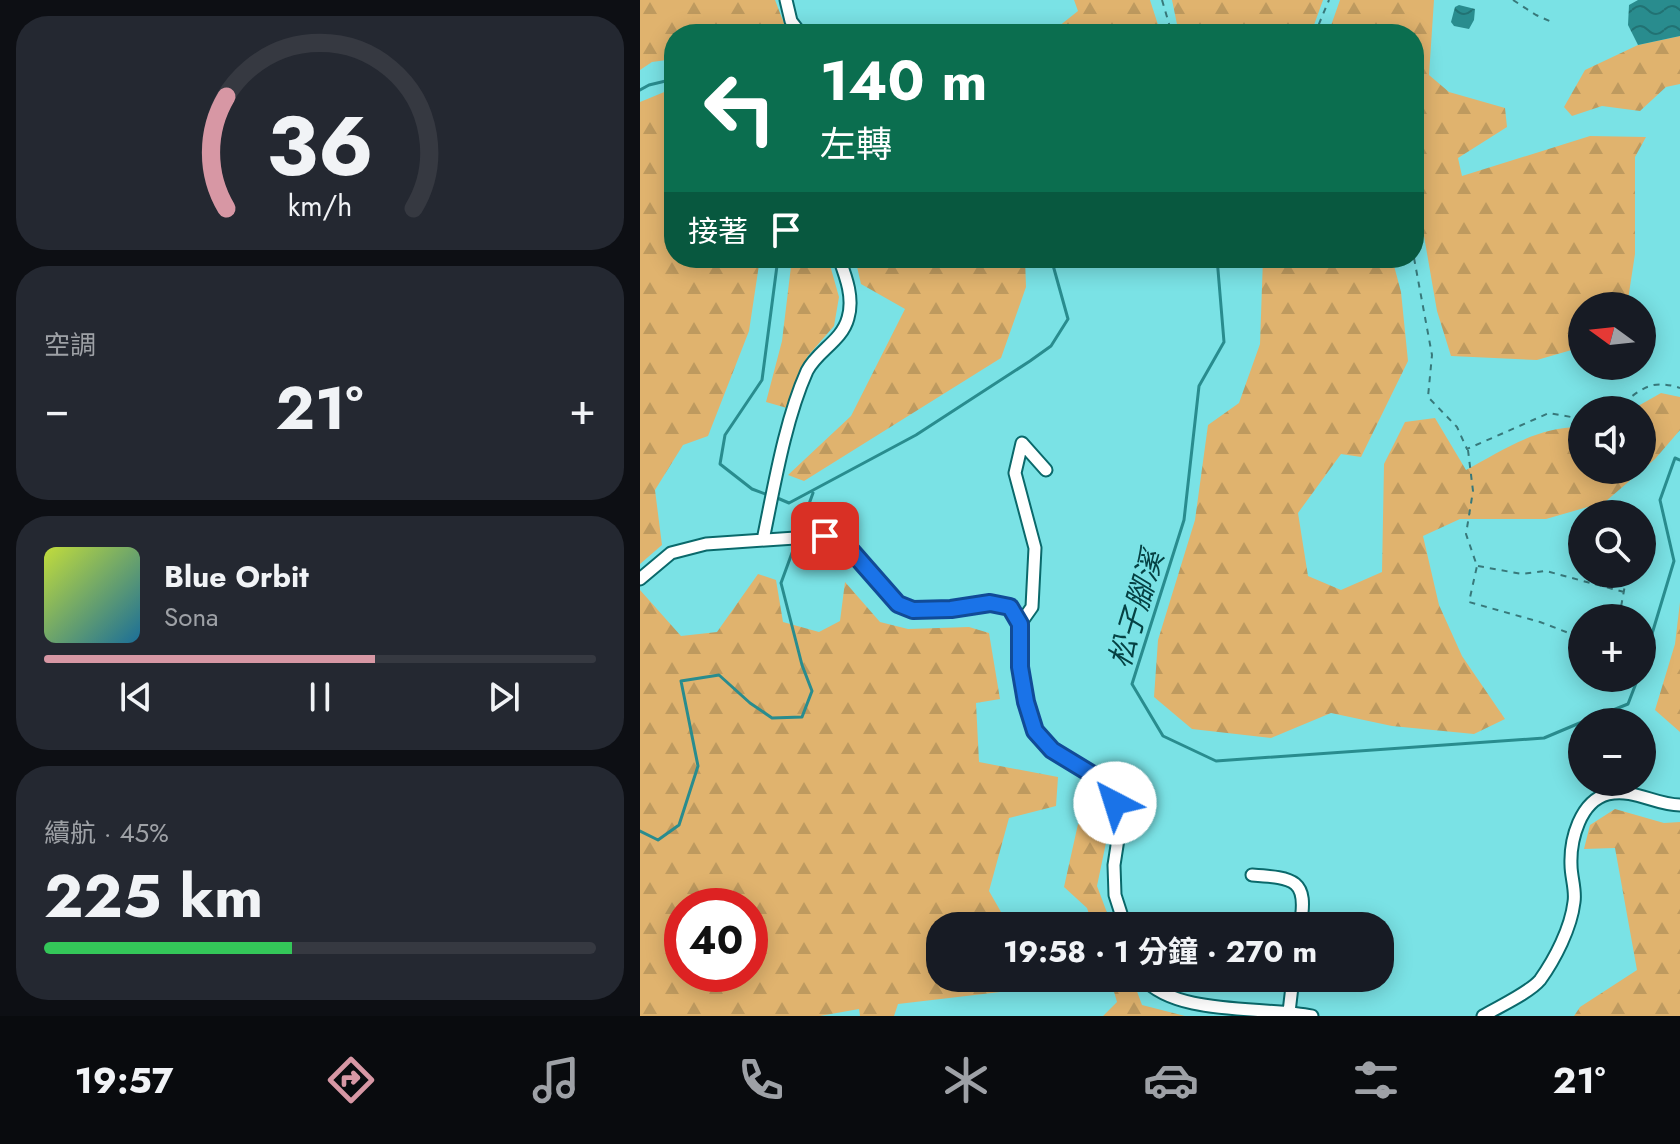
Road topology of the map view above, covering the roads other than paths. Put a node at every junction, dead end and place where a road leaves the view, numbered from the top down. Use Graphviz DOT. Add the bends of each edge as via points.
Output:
graph roads {
  1 [pos="786,0"];
  2 [pos="793,24"];
  3 [pos="842,268"];
  4 [pos="1046,470"];
  5 [pos="769,540"];
  6 [pos="640,579"];
  7 [pos="1020,624"];
  8 [pos="1680,805"];
  9 [pos="1252,875"];
  10 [pos="1120,912"];
  11 [pos="1303,912"];
  12 [pos="1152,992"];
  13 [pos="1291,992"];
  14 [pos="1289,1012"];
  15 [pos="1312,1016"];
  16 [pos="1483,1016"];
  1 -- 2 [label="street"];
  3 -- 5 [label="street" via="850,296 849,317 843,331 813,359 801,385 767,522"];
  4 -- 7 [label="street" via="1022,443 1015,473 1035,548 1032,607"];
  5 -- 6 [label="street" via="706,544 671,553"];
  5 -- 7 [label="street" via="825,536 848,547 898,604 913,610 990,603 1010,607"];
  7 -- 10 [label="street" via="1020,667 1035,731 1052,750 1098,778 1115,803 1120,826 1115,895"];
  8 -- 16 [label="street" via="1632,793 1607,794 1590,803 1579,820 1570,862 1574,901 1551,962 1537,983"];
  9 -- 11 [label="street" via="1295,881"];
  12 -- 14 [label="street" via="1170,1002 1241,1013"];
  13 -- 14 [label="street"];
  14 -- 15 [label="street"];
}
